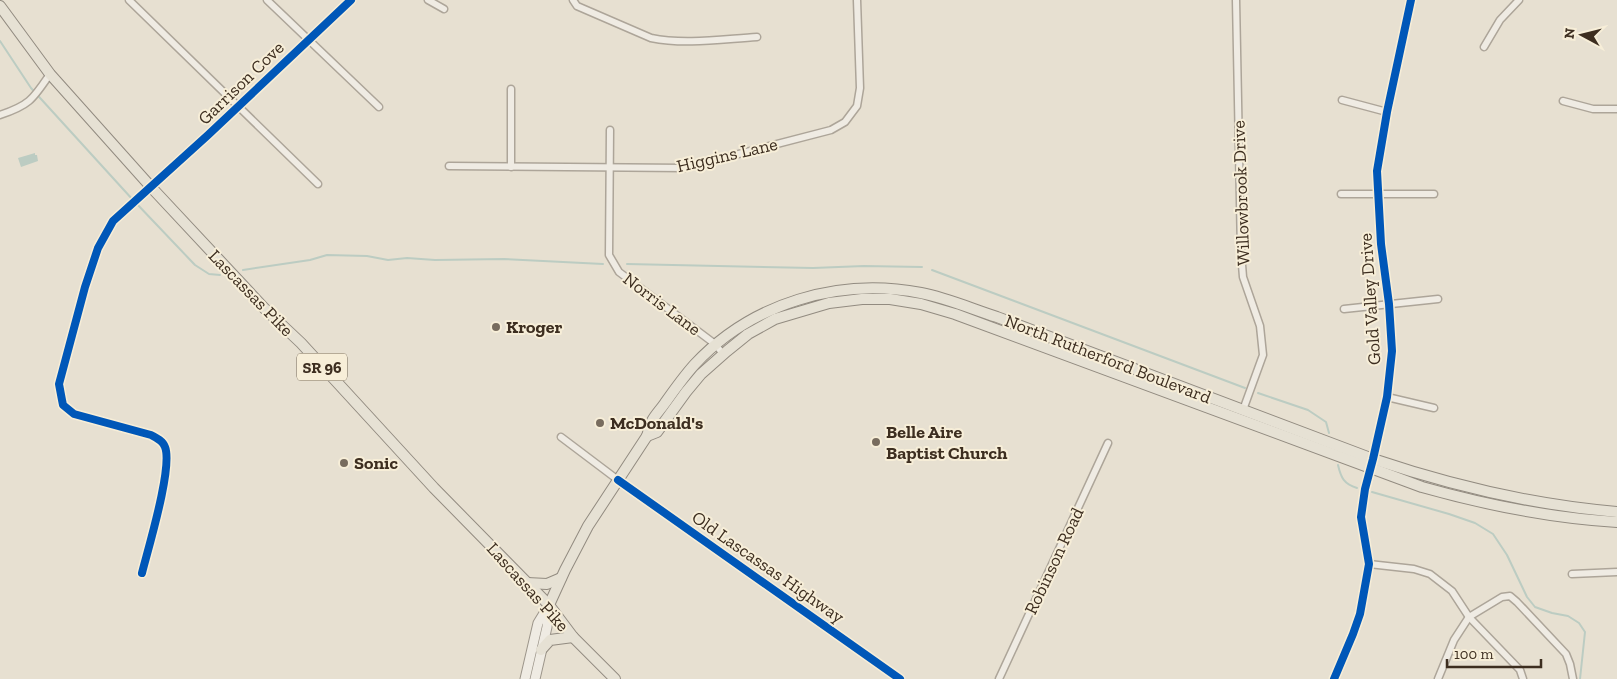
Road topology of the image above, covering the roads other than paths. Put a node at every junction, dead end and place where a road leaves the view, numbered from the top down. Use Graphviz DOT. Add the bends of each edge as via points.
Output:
graph roads {
  1 [pos="128,0"];
  2 [pos="267,0"];
  3 [pos="351,0"];
  4 [pos="428,0"];
  5 [pos="573,0"];
  6 [pos="857,0"];
  7 [pos="1236,0"];
  8 [pos="1411,0"];
  9 [pos="1519,0"];
  10 [pos="0,6"];
  11 [pos="444,10"];
  12 [pos="757,37"];
  13 [pos="307,40"];
  14 [pos="1484,47"];
  15 [pos="50,74"];
  16 [pos="511,89"];
  17 [pos="1342,100"];
  18 [pos="1563,101"];
  19 [pos="237,106"];
  20 [pos="379,107"];
  21 [pos="1617,109"];
  22 [pos="1387,112"];
  23 [pos="0,115"];
  24 [pos="610,130"];
  25 [pos="449,166"];
  26 [pos="511,167"];
  27 [pos="609,168"];
  28 [pos="318,184"];
  29 [pos="151,187"];
  30 [pos="1341,194"];
  31 [pos="1377,194"];
  32 [pos="1434,194"];
  33 [pos="1438,299"];
  34 [pos="1389,304"];
  35 [pos="1344,309"];
  36 [pos="716,344"];
  37 [pos="723,354"];
  38 [pos="1387,397"];
  39 [pos="1434,408"];
  40 [pos="1243,410"];
  41 [pos="647,436"];
  42 [pos="561,438"];
  43 [pos="1108,443"];
  44 [pos="1372,464"];
  45 [pos="618,480"];
  46 [pos="1543,503"];
  47 [pos="1617,512"];
  48 [pos="1542,514"];
  49 [pos="1617,522"];
  50 [pos="1368,564"];
  51 [pos="1617,572"];
  52 [pos="142,573"];
  53 [pos="1572,574"];
  54 [pos="561,578"];
  55 [pos="528,583"];
  56 [pos="549,605"];
  57 [pos="1469,617"];
  58 [pos="573,637"];
  59 [pos="541,650"];
  60 [pos="525,679"];
  61 [pos="535,679"];
  62 [pos="615,679"];
  63 [pos="900,679"];
  64 [pos="999,679"];
  65 [pos="1334,679"];
  66 [pos="1438,679"];
  67 [pos="1523,679"];
  68 [pos="1573,679"];
  1 -- 19 [label="street"];
  2 -- 13 [label="street"];
  3 -- 13 [label="street, Garrison Cove"];
  4 -- 11 [label="street"];
  5 -- 12 [label="street" via="577,6 660,40"];
  6 -- 27 [label="street, Higgins Lane" via="860,88 857,106 846,122 832,130 685,168"];
  7 -- 40 [label="street, Willowbrook Drive" via="1241,252 1243,277 1260,326 1262,355"];
  8 -- 22 [label="street, Gold Valley Drive"];
  9 -- 14 [label="street" via="1500,20"];
  10 -- 15 [label="main road, Lascassas Pike / SR 96"];
  13 -- 19 [label="street, Garrison Cove"];
  13 -- 20 [label="street"];
  15 -- 23 [label="street" via="31,101"];
  15 -- 29 [label="main road, Lascassas Pike / SR 96"];
  16 -- 26 [label="street"];
  17 -- 22 [label="street"];
  18 -- 21 [label="street" via="1593,109"];
  19 -- 28 [label="street"];
  19 -- 29 [label="street, Garrison Cove"];
  22 -- 31 [label="street, Gold Valley Drive" via="1377,171"];
  24 -- 27 [label="street, Norris Lane"];
  25 -- 26 [label="street, Higgins Lane"];
  26 -- 27 [label="street, Higgins Lane"];
  27 -- 36 [label="street, Norris Lane" via="609,255 619,272"];
  29 -- 52 [label="street, Garrison Cove" via="113,221 98,248 58,384 63,405 74,414 151,435 165,446 168,458 164,484"];
  29 -- 55 [label="main road, Lascassas Pike / SR 96" via="434,488"];
  30 -- 31 [label="street"];
  31 -- 32 [label="street"];
  31 -- 34 [label="street, Gold Valley Drive"];
  33 -- 34 [label="street"];
  34 -- 35 [label="street"];
  34 -- 38 [label="street, Gold Valley Drive" via="1392,351"];
  36 -- 37 [label="street, Norris Lane"];
  36 -- 40 [label="main road, North Rutherford Boulevard" via="762,314 792,301 825,293 893,289 922,293 960,305"];
  36 -- 41 [label="main road, North Rutherford Boulevard" via="685,374 651,422"];
  37 -- 41 [label="main road, North Rutherford Boulevard" via="701,374 657,432"];
  37 -- 44 [label="main road, North Rutherford Boulevard" via="748,334 775,319 829,303 890,299 920,304"];
  38 -- 39 [label="street"];
  38 -- 44 [label="street, Gold Valley Drive"];
  40 -- 44 [label="main road, North Rutherford Boulevard"];
  41 -- 45 [label="main road, North Rutherford Boulevard"];
  42 -- 45 [label="street, Old Lascassas Highway"];
  43 -- 64 [label="street, Robinson Road"];
  44 -- 46 [label="main road, North Rutherford Boulevard"];
  44 -- 48 [label="main road, North Rutherford Boulevard" via="1422,487"];
  44 -- 50 [label="street, Gold Valley Drive" via="1361,517"];
  45 -- 54 [label="main road, North Rutherford Boulevard" via="588,526"];
  45 -- 63 [label="street, Old Lascassas Highway"];
  46 -- 47 [label="main road, North Rutherford Boulevard"];
  46 -- 48 [label="main road"];
  48 -- 49 [label="main road, North Rutherford Boulevard"];
  50 -- 57 [label="street" via="1430,574 1452,591"];
  50 -- 65 [label="street, Gold Valley Drive" via="1360,614"];
  51 -- 53 [label="street"];
  54 -- 55 [label="main road" via="547,584"];
  54 -- 56 [label="main road, North Rutherford Boulevard"];
  55 -- 56 [label="main road, Lascassas Pike / SR 96"];
  56 -- 58 [label="main road, Lascassas Pike / SR 96"];
  56 -- 59 [label="main road"];
  56 -- 60 [label="main road" via="538,623"];
  57 -- 66 [label="street" via="1454,640"];
  57 -- 67 [label="street" via="1520,670"];
  57 -- 68 [label="street" via="1502,597 1510,596 1566,654"];
  58 -- 59 [label="main road" via="550,640"];
  58 -- 62 [label="main road, Lascassas Pike / SR 96"];
  59 -- 61 [label="main road"];
}
